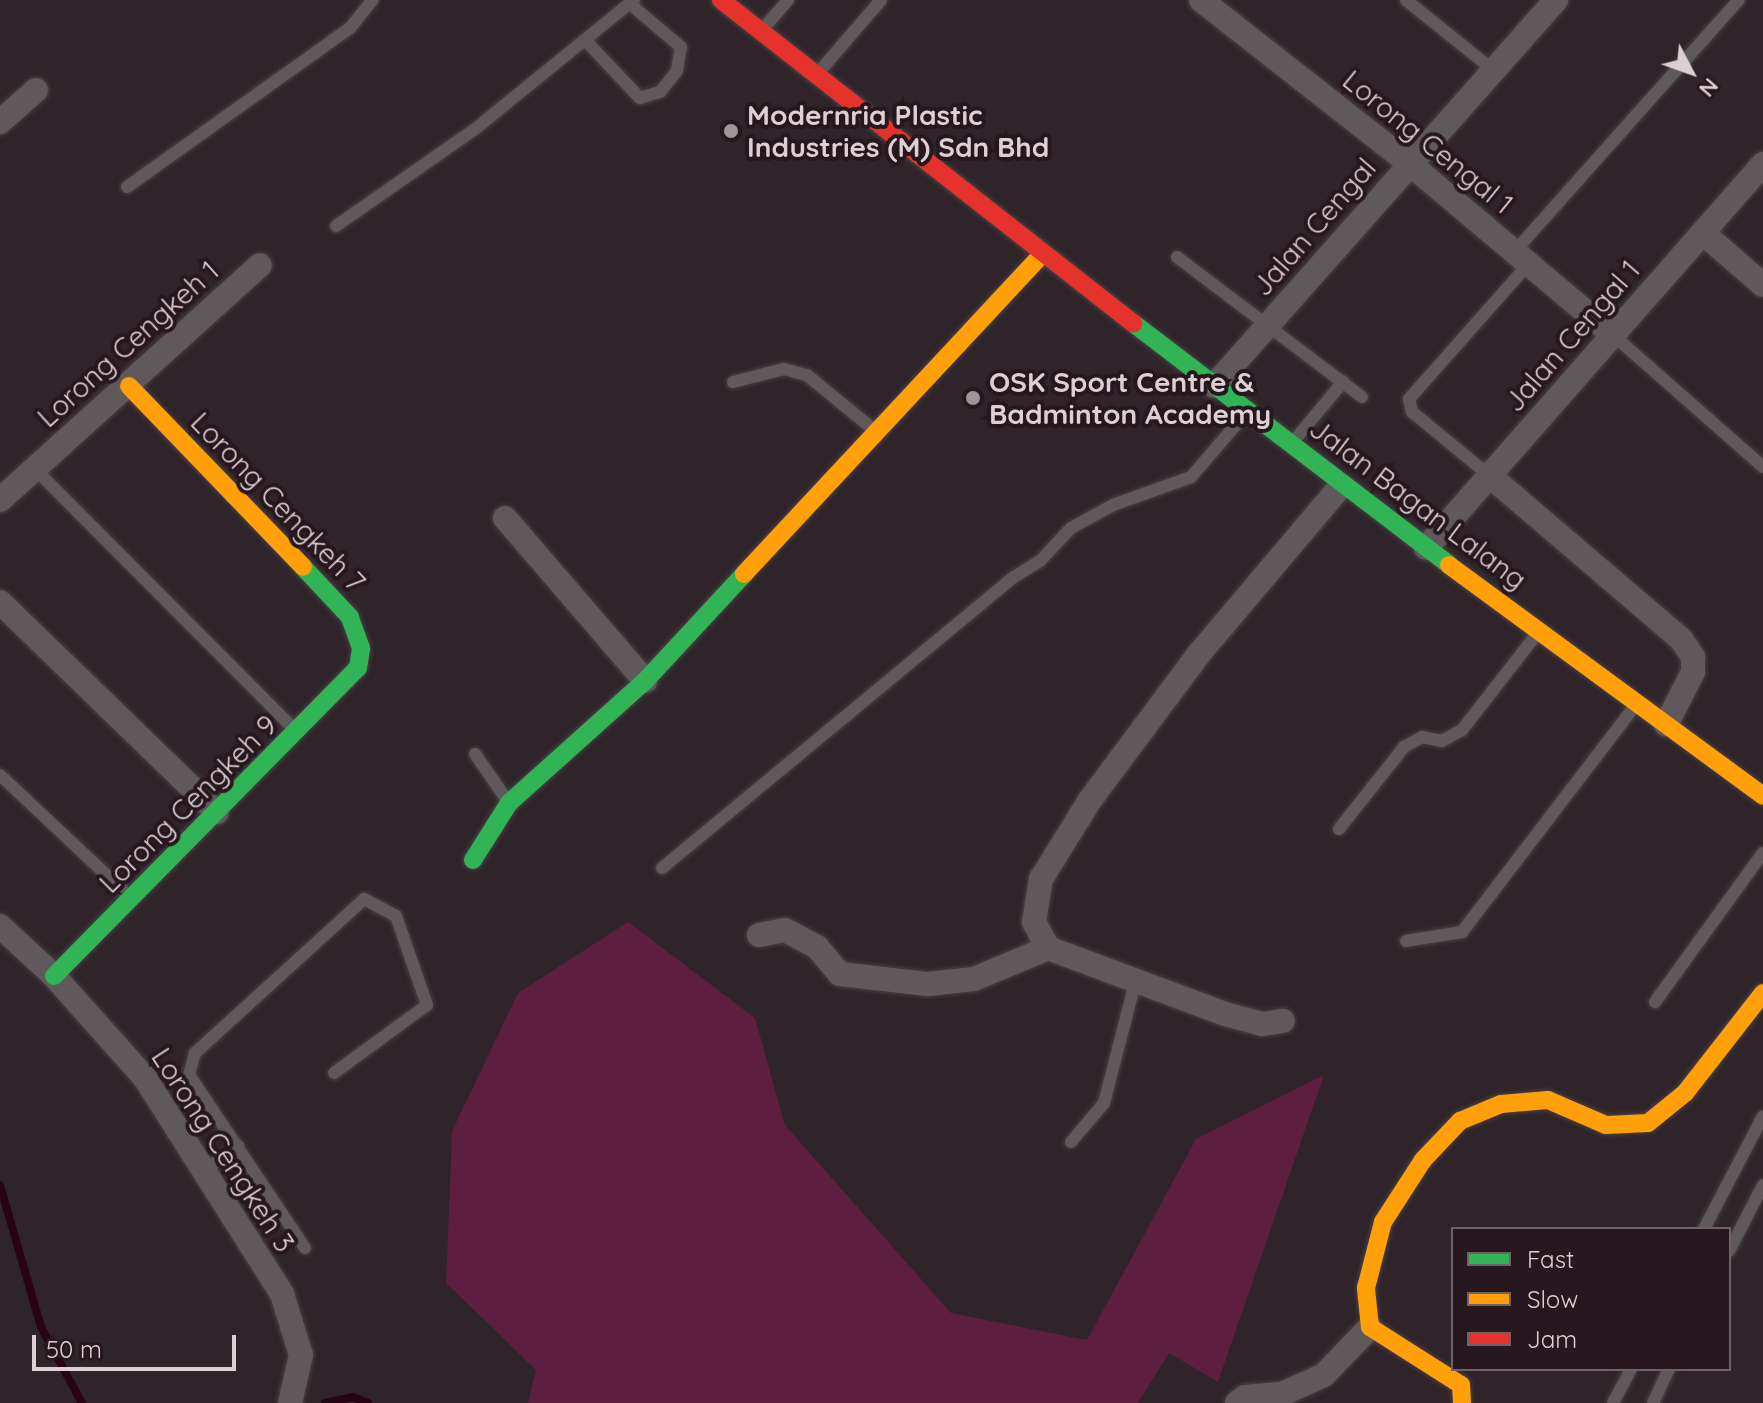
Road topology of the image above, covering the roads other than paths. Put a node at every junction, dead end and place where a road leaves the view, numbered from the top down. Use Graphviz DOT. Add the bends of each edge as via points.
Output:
graph roads {
  1 [pos="373,0"];
  2 [pos="721,0"];
  3 [pos="788,0"];
  4 [pos="881,0"];
  5 [pos="1201,0"];
  6 [pos="1406,0"];
  7 [pos="1556,0"];
  8 [pos="1739,0"];
  9 [pos="632,2"];
  10 [pos="760,33"];
  11 [pos="585,40"];
  12 [pos="1493,70"];
  13 [pos="814,77"];
  14 [pos="36,90"];
  15 [pos="0,122"];
  16 [pos="1410,164"];
  17 [pos="1763,164"];
  18 [pos="127,187"];
  19 [pos="336,226"];
  20 [pos="1703,233"];
  21 [pos="1041,255"];
  22 [pos="1523,256"];
  23 [pos="1177,257"];
  24 [pos="260,265"];
  25 [pos="1763,285"];
  26 [pos="1268,324"];
  27 [pos="1613,335"];
  28 [pos="733,382"];
  29 [pos="1343,382"];
  30 [pos="129,386"];
  31 [pos="1214,386"];
  32 [pos="1362,397"];
  33 [pos="1247,412"];
  34 [pos="874,430"];
  35 [pos="1290,446"];
  36 [pos="1763,467"];
  37 [pos="34,468"];
  38 [pos="1490,476"];
  39 [pos="1341,486"];
  40 [pos="0,500"];
  41 [pos="505,518"];
  42 [pos="1426,548"];
  43 [pos="0,602"];
  44 [pos="1539,631"];
  45 [pos="358,668"];
  46 [pos="645,681"];
  47 [pos="1637,703"];
  48 [pos="1666,725"];
  49 [pos="298,732"];
  50 [pos="475,754"];
  51 [pos="0,775"];
  52 [pos="1763,796"];
  53 [pos="509,803"];
  54 [pos="217,812"];
  55 [pos="1339,829"];
  56 [pos="1763,853"];
  57 [pos="473,860"];
  58 [pos="662,868"];
  59 [pos="132,900"];
  60 [pos="0,926"];
  61 [pos="759,935"];
  62 [pos="1406,941"];
  63 [pos="1048,948"];
  64 [pos="54,976"];
  65 [pos="1136,979"];
  66 [pos="1763,993"];
  67 [pos="1655,1002"];
  68 [pos="1283,1021"];
  69 [pos="334,1073"];
  70 [pos="1763,1116"];
  71 [pos="1071,1142"];
  72 [pos="239,1146"];
  73 [pos="204,1170"];
  74 [pos="1763,1185"];
  75 [pos="1705,1227"];
  76 [pos="1731,1247"];
  77 [pos="305,1248"];
  78 [pos="1370,1327"];
  79 [pos="1630,1371"];
  80 [pos="1668,1371"];
  81 [pos="290,1403"];
  82 [pos="1237,1403"];
  83 [pos="1462,1403"];
  84 [pos="1613,1403"];
  85 [pos="1653,1403"];
  1 -- 18 [label="lane" via="350,28"];
  2 -- 10 [label="street, Jalan Bagan Lalang"];
  3 -- 10 [label="lane"];
  4 -- 13 [label="lane"];
  5 -- 16 [label="street, Lorong Cengal 1"];
  6 -- 12 [label="lane"];
  7 -- 12 [label="street, Jalan Cengal"];
  8 -- 22 [label="lane"];
  9 -- 11 [label="lane"];
  9 -- 11 [label="lane" via="681,47 677,71 660,92 640,98"];
  10 -- 13 [label="street, Jalan Bagan Lalang"];
  11 -- 19 [label="lane" via="475,129"];
  12 -- 16 [label="street, Jalan Cengal"];
  13 -- 21 [label="street, Jalan Bagan Lalang"];
  14 -- 15 [label="street"];
  16 -- 22 [label="street, Lorong Cengal 1"];
  16 -- 26 [label="street, Jalan Cengal"];
  17 -- 20 [label="street, Jalan Cengal 1"];
  20 -- 25 [label="street"];
  20 -- 27 [label="street, Jalan Cengal 1"];
  21 -- 31 [label="street, Jalan Bagan Lalang"];
  21 -- 34 [label="street"];
  22 -- 27 [label="street, Lorong Cengal 1"];
  22 -- 38 [label="lane" via="1409,399 1412,412"];
  23 -- 26 [label="lane"];
  24 -- 30 [label="street, Lorong Cengkeh 1"];
  26 -- 29 [label="lane"];
  26 -- 31 [label="street, Jalan Cengal"];
  27 -- 36 [label="lane"];
  27 -- 38 [label="street, Jalan Cengal 1"];
  28 -- 34 [label="lane" via="784,369 807,375"];
  29 -- 32 [label="lane"];
  29 -- 35 [label="lane"];
  30 -- 37 [label="street, Lorong Cengkeh 1"];
  30 -- 45 [label="street, Lorong Cengkeh 7" via="350,617 361,648"];
  31 -- 33 [label="street, Jalan Bagan Lalang"];
  33 -- 35 [label="street, Jalan Bagan Lalang"];
  33 -- 58 [label="lane" via="1191,477 1113,505 1071,528 1040,561 989,597"];
  34 -- 46 [label="street"];
  35 -- 39 [label="street, Jalan Bagan Lalang"];
  37 -- 40 [label="street, Lorong Cengkeh 1"];
  37 -- 49 [label="lane"];
  38 -- 42 [label="street, Jalan Cengal 1"];
  38 -- 48 [label="street" via="1681,639 1693,657 1693,672"];
  39 -- 42 [label="street, Jalan Bagan Lalang"];
  39 -- 63 [label="street" via="1198,655 1090,800 1041,879 1034,922"];
  41 -- 46 [label="street"];
  42 -- 44 [label="street, Jalan Bagan Lalang"];
  43 -- 54 [label="street"];
  44 -- 47 [label="street, Jalan Bagan Lalang"];
  44 -- 55 [label="lane" via="1462,730 1442,741 1422,737 1404,747"];
  45 -- 49 [label="street, Lorong Cengkeh 9"];
  46 -- 53 [label="street"];
  47 -- 48 [label="street, Jalan Bagan Lalang"];
  47 -- 62 [label="lane" via="1462,932"];
  48 -- 52 [label="street, Jalan Bagan Lalang"];
  49 -- 54 [label="street, Lorong Cengkeh 9"];
  50 -- 53 [label="lane"];
  51 -- 59 [label="lane"];
  53 -- 57 [label="street"];
  54 -- 59 [label="street, Lorong Cengkeh 9"];
  56 -- 67 [label="lane"];
  59 -- 64 [label="street, Lorong Cengkeh 9"];
  60 -- 64 [label="street, Lorong Cengkeh 3"];
  61 -- 63 [label="street" via="785,930 817,947 840,974 928,984 974,979"];
  63 -- 65 [label="street"];
  64 -- 73 [label="street, Lorong Cengkeh 3" via="145,1078"];
  65 -- 68 [label="street" via="1263,1024"];
  65 -- 71 [label="lane" via="1104,1103"];
  66 -- 78 [label="street" via="1685,1093 1648,1123 1606,1125 1548,1100 1501,1104 1460,1121 1423,1160 1383,1222 1366,1288"];
  69 -- 72 [label="lane" via="427,1005 396,916 364,899 195,1053 189,1075"];
  70 -- 75 [label="lane"];
  72 -- 73 [label="lane"];
  72 -- 77 [label="lane"];
  73 -- 81 [label="street, Lorong Cengkeh 3" via="282,1294 301,1355"];
  74 -- 76 [label="lane"];
  78 -- 82 [label="street" via="1324,1375 1282,1394 1245,1397"];
  78 -- 83 [label="street" via="1461,1385"];
  79 -- 84 [label="lane"];
  80 -- 85 [label="lane"];
}
